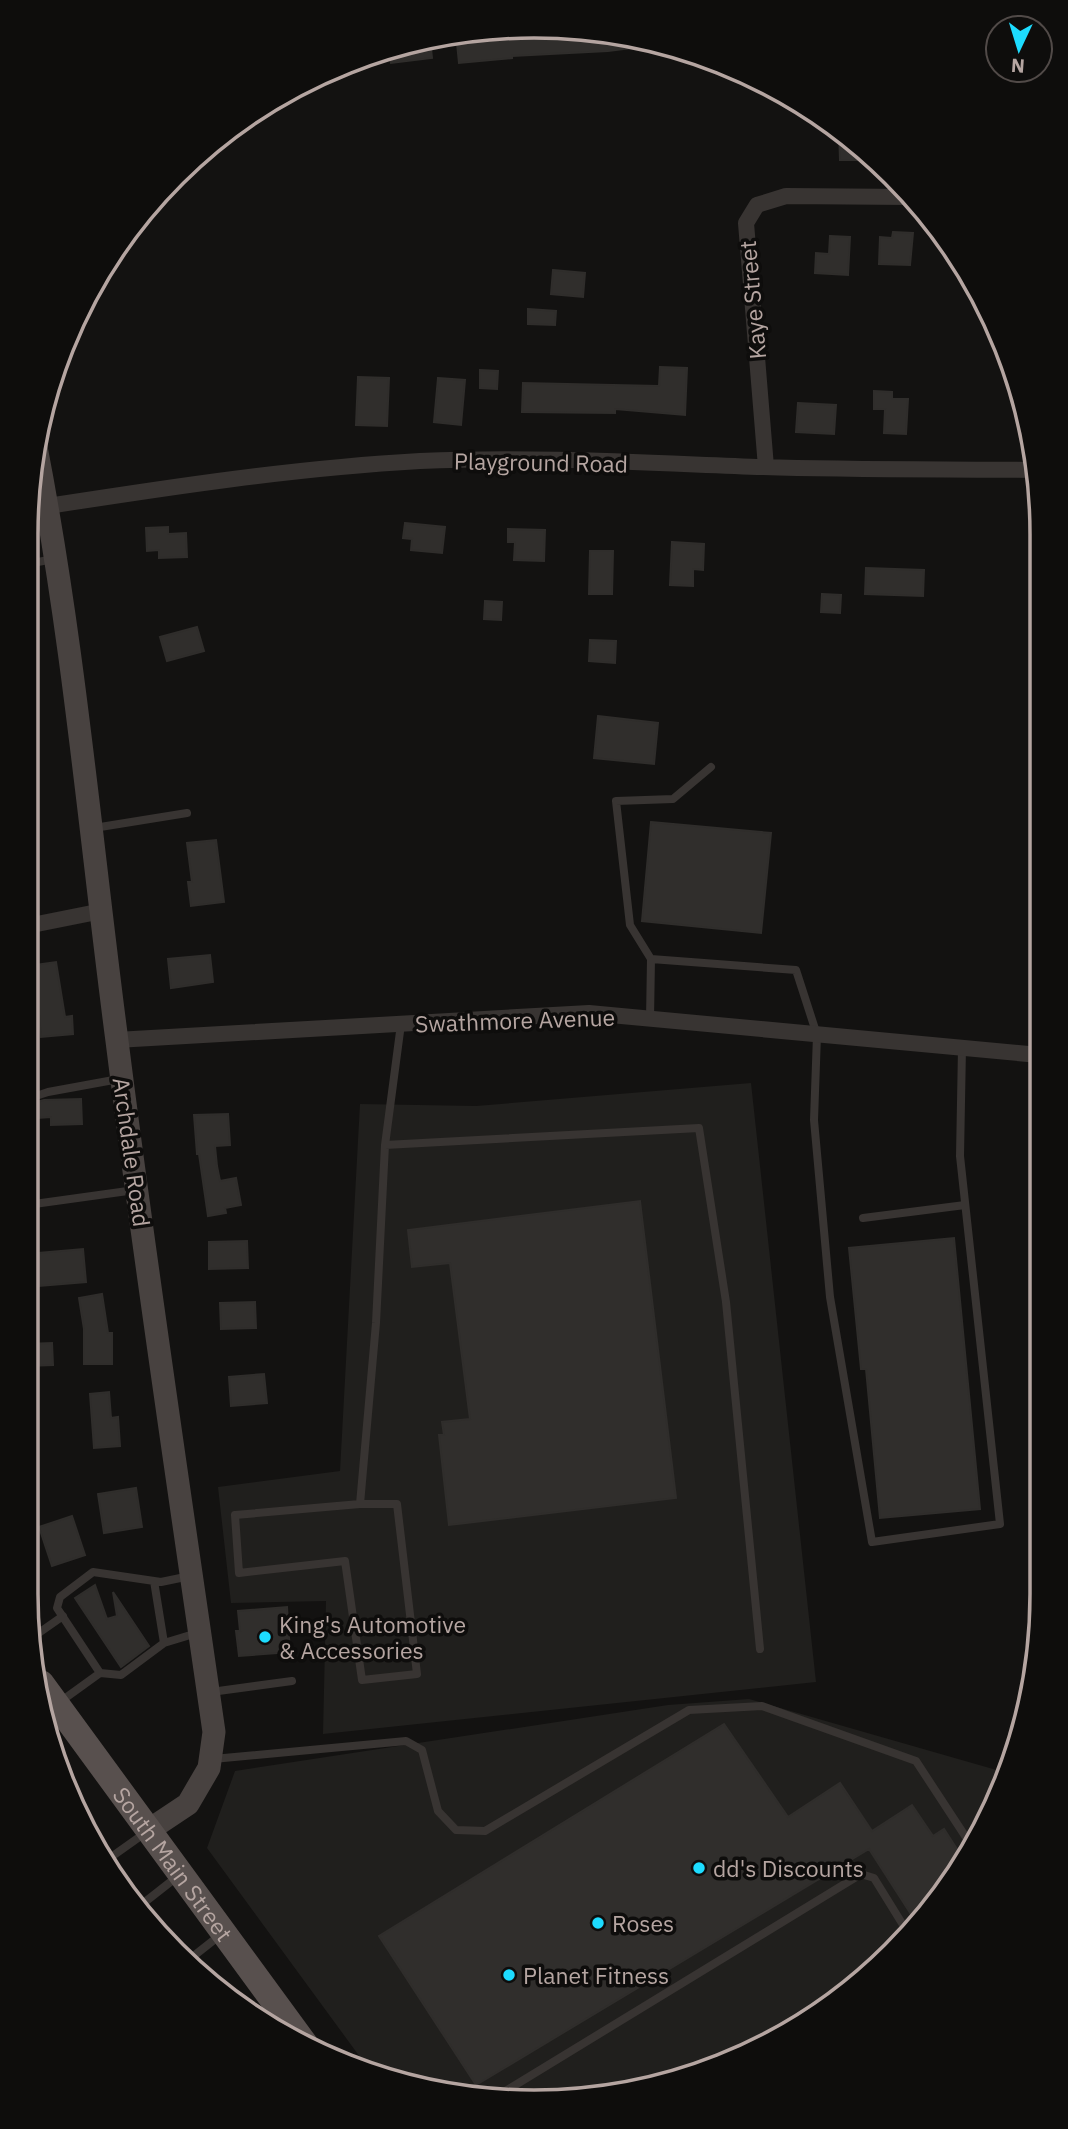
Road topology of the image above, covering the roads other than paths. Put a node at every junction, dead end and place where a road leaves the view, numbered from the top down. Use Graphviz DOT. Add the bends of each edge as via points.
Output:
graph roads {
  1 [pos="897,197"];
  2 [pos="766,467"];
  3 [pos="1025,470"];
  4 [pos="42,478"];
  5 [pos="48,506"];
  6 [pos="54,559"];
  7 [pos="38,562"];
  8 [pos="711,767"];
  9 [pos="187,813"];
  10 [pos="91,828"];
  11 [pos="102,911"];
  12 [pos="38,924"];
  13 [pos="651,959"];
  14 [pos="650,1019"];
  15 [pos="401,1024"];
  16 [pos="817,1035"];
  17 [pos="117,1040"];
  18 [pos="962,1048"];
  19 [pos="1030,1054"];
  20 [pos="122,1078"];
  21 [pos="38,1095"];
  22 [pos="385,1145"];
  23 [pos="137,1190"];
  24 [pos="38,1204"];
  25 [pos="964,1205"];
  26 [pos="863,1218"];
  27 [pos="360,1504"];
  28 [pos="191,1576"];
  29 [pos="154,1581"];
  30 [pos="63,1616"];
  31 [pos="40,1632"];
  32 [pos="200,1632"];
  33 [pos="164,1643"];
  34 [pos="760,1648"];
  35 [pos="100,1673"];
  36 [pos="292,1681"];
  37 [pos="208,1692"];
  38 [pos="51,1708"];
  39 [pos="52,1709"];
  40 [pos="210,1759"];
  41 [pos="149,1830"];
  42 [pos="966,1837"];
  43 [pos="113,1856"];
  44 [pos="180,1874"];
  45 [pos="145,1902"];
  46 [pos="903,1926"];
  47 [pos="224,1933"];
  48 [pos="195,1956"];
  49 [pos="293,2028"];
  50 [pos="508,2089"];
  1 -- 2 [label="street, Kaye Street" via="786,196 757,205 746,223"];
  2 -- 3 [label="street, Playground Road"];
  2 -- 5 [label="street, Playground Road" via="421,461 345,466"];
  4 -- 5 [label="main road, Archdale Road"];
  5 -- 6 [label="main road, Archdale Road"];
  6 -- 7 [label="lane"];
  6 -- 10 [label="main road, Archdale Road"];
  8 -- 13 [label="lane" via="673,799 616,800 630,925"];
  9 -- 10 [label="lane"];
  10 -- 11 [label="main road, Archdale Road"];
  11 -- 12 [label="street"];
  11 -- 17 [label="main road, Archdale Road"];
  13 -- 14 [label="lane"];
  13 -- 16 [label="lane" via="796,970"];
  14 -- 15 [label="street, Swathmore Avenue" via="589,1013"];
  14 -- 16 [label="street, Swathmore Avenue"];
  15 -- 17 [label="street, Swathmore Avenue"];
  15 -- 22 [label="lane"];
  16 -- 18 [label="street, Swathmore Avenue"];
  16 -- 25 [label="lane" via="814,1120 830,1297 872,1542 1000,1524"];
  17 -- 20 [label="main road, Archdale Road"];
  18 -- 19 [label="street, Swathmore Avenue"];
  18 -- 25 [label="lane"];
  20 -- 21 [label="lane"];
  20 -- 23 [label="main road, Archdale Road"];
  22 -- 27 [label="lane"];
  22 -- 34 [label="lane" via="699,1128 726,1302"];
  23 -- 24 [label="lane"];
  23 -- 28 [label="main road, Archdale Road"];
  25 -- 26 [label="lane"];
  27 -- 27 [label="lane" via="235,1515 239,1573 345,1561 362,1680 416,1674 397,1504"];
  28 -- 29 [label="lane"];
  28 -- 32 [label="main road, Archdale Road"];
  29 -- 30 [label="lane" via="93,1572 60,1597 57,1608"];
  29 -- 33 [label="lane"];
  30 -- 31 [label="lane"];
  30 -- 35 [label="lane"];
  32 -- 33 [label="lane"];
  32 -- 37 [label="main road, Archdale Road"];
  33 -- 35 [label="lane" via="121,1675"];
  35 -- 38 [label="lane"];
  36 -- 37 [label="lane"];
  37 -- 40 [label="main road, Archdale Road" via="214,1732"];
  39 -- 41 [label="main road, South Main Street"];
  40 -- 41 [label="main road, Archdale Road" via="188,1804"];
  40 -- 42 [label="lane" via="405,1741 422,1750 439,1811 456,1829 485,1831 689,1710 762,1706 916,1761"];
  41 -- 43 [label="lane"];
  41 -- 44 [label="main road, South Main Street"];
  44 -- 45 [label="lane"];
  44 -- 47 [label="main road, South Main Street"];
  46 -- 50 [label="lane" via="874,1878 861,1874"];
  47 -- 48 [label="lane"];
  47 -- 49 [label="main road, South Main Street"];
}
